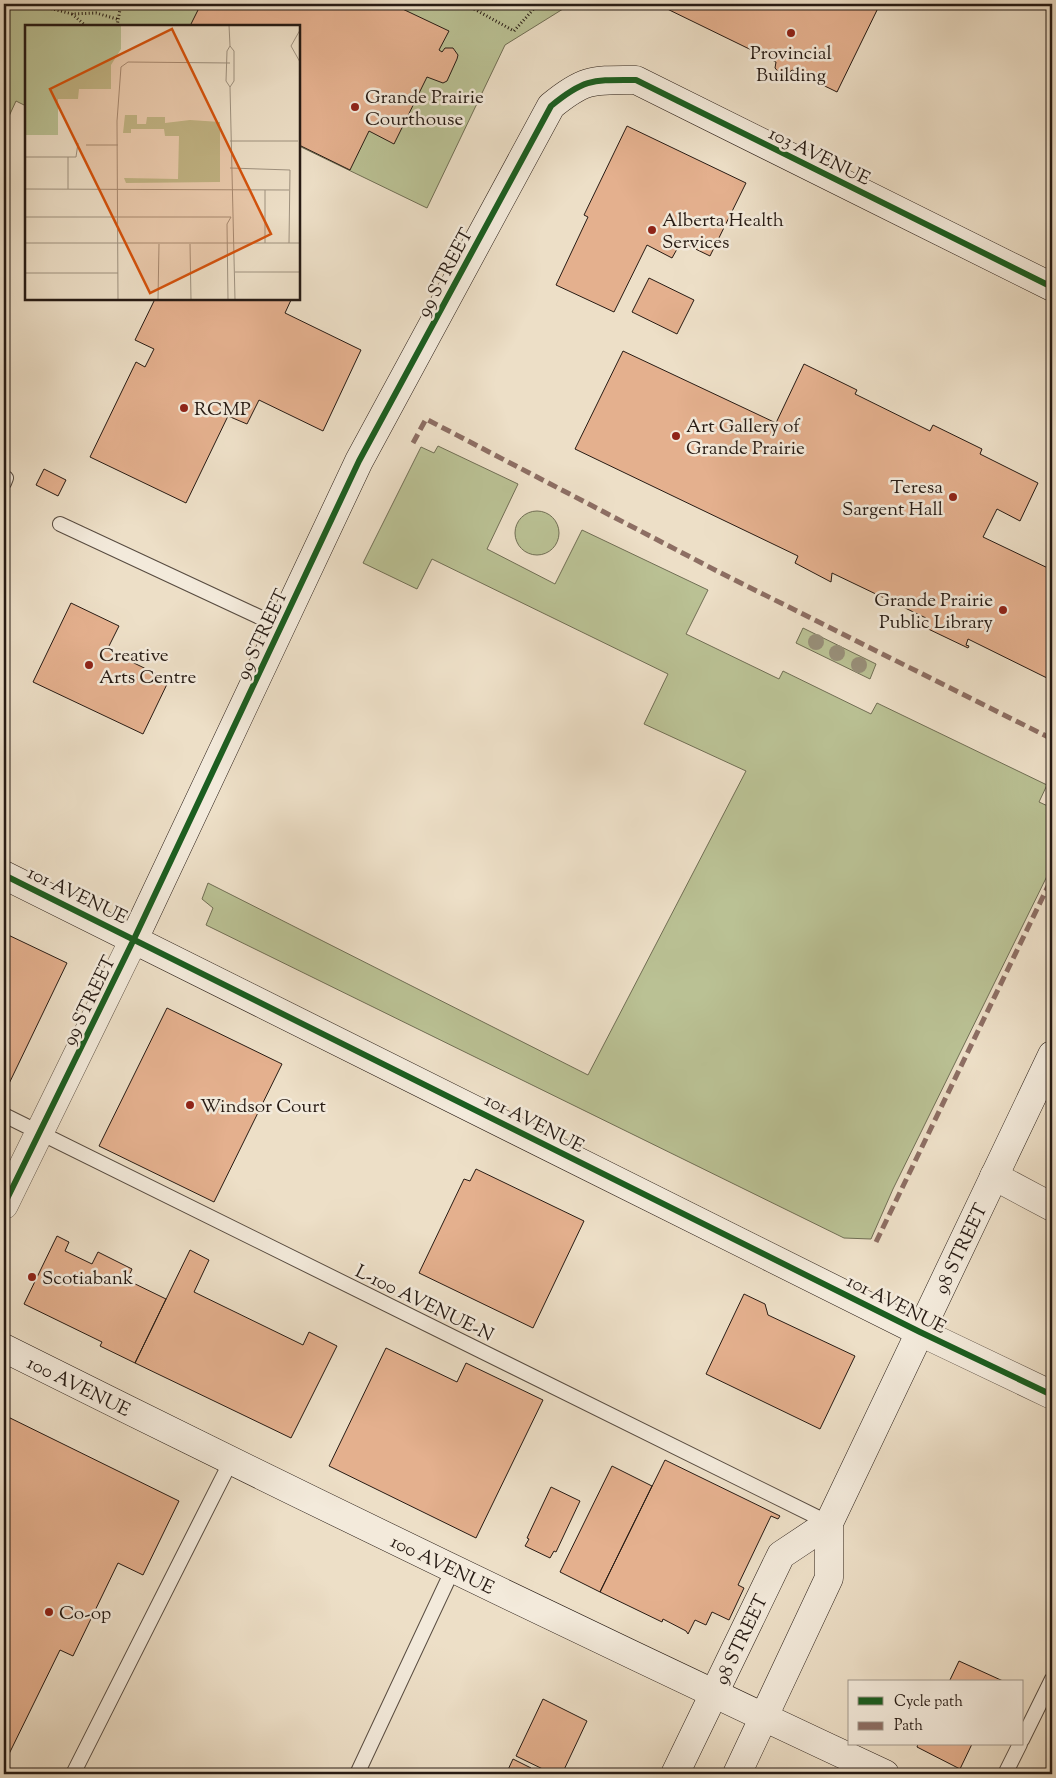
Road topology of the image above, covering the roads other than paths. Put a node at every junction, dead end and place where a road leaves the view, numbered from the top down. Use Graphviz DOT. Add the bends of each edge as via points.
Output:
graph roads {
  1 [pos="570,91"];
  2 [pos="1052,286"];
  3 [pos="60,524"];
  4 [pos="281,627"];
  5 [pos="4,875"];
  6 [pos="134,939"];
  7 [pos="1052,1055"];
  8 [pos="4,1115"];
  9 [pos="40,1132"];
  10 [pos="994,1176"];
  11 [pos="4,1204"];
  12 [pos="1052,1207"];
  13 [pos="920,1332"];
  14 [pos="4,1348"];
  15 [pos="1052,1395"];
  16 [pos="231,1461"];
  17 [pos="829,1522"];
  18 [pos="453,1569"];
  19 [pos="1052,1679"];
  20 [pos="712,1694"];
  21 [pos="764,1717"];
  22 [pos="1024,1736"];
  23 [pos="1019,1746"];
  24 [pos="73,1774"];
  25 [pos="356,1774"];
  26 [pos="675,1774"];
  27 [pos="737,1774"];
  28 [pos="885,1774"];
  29 [pos="1006,1774"];
  1 -- 2 [label="street, 103 AVENUE" via="594,80 636,80"];
  1 -- 4 [label="street, 99 STREET" via="551,106 359,461"];
  3 -- 4 [label="lane"];
  4 -- 6 [label="street, 99 STREET"];
  5 -- 6 [label="street, 101 AVENUE"];
  6 -- 9 [label="street, 99 STREET"];
  6 -- 13 [label="street, 101 AVENUE"];
  7 -- 10 [label="street, 98 STREET"];
  8 -- 9 [label="lane, L-100 AVENUE-N"];
  9 -- 11 [label="street, 99 STREET"];
  9 -- 17 [label="lane, L-100 AVENUE-N"];
  10 -- 12 [label="street"];
  10 -- 13 [label="street, 98 STREET"];
  13 -- 15 [label="street, 101 AVENUE"];
  13 -- 17 [label="street, 98 STREET"];
  14 -- 16 [label="street, 100 AVENUE"];
  16 -- 18 [label="street, 100 AVENUE"];
  16 -- 24 [label="lane"];
  17 -- 20 [label="street, 98 STREET" via="781,1555"];
  17 -- 21 [label="street, 98 STREET" via="829,1578"];
  18 -- 20 [label="street, 100 AVENUE"];
  18 -- 25 [label="lane"];
  19 -- 22 [label="lane"];
  20 -- 21 [label="street, 100 AVENUE"];
  20 -- 26 [label="street, 98 STREET"];
  21 -- 27 [label="street, 98 STREET"];
  21 -- 28 [label="street, 100 AVENUE"];
  23 -- 29 [label="lane"];
}
